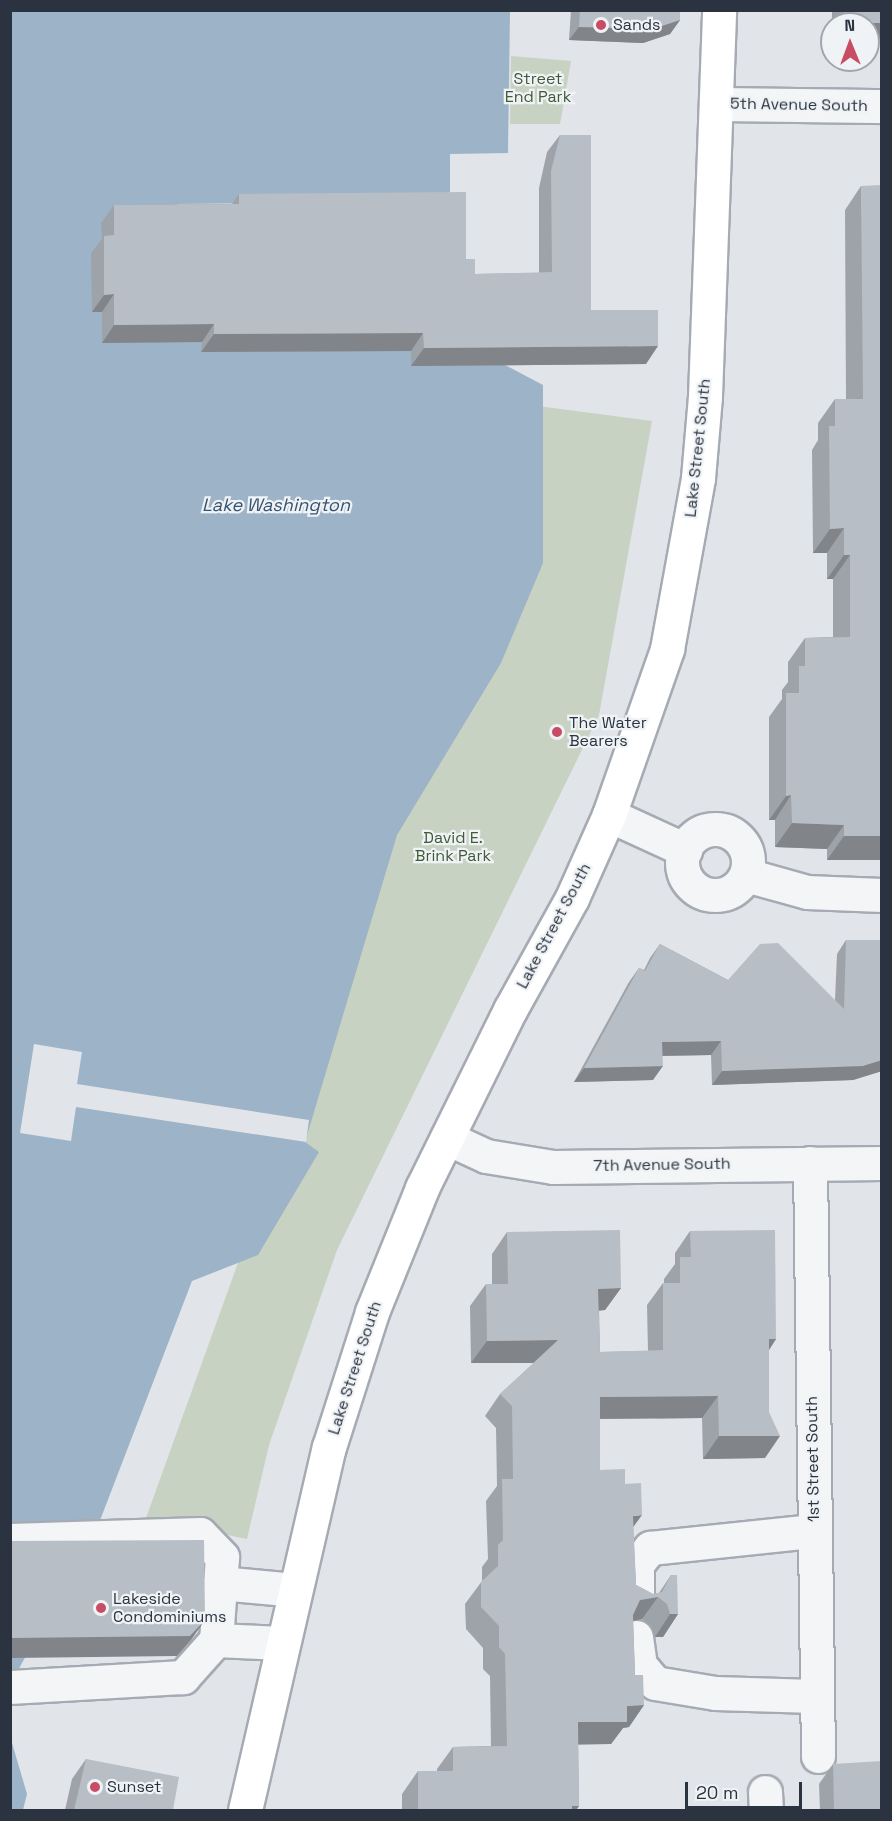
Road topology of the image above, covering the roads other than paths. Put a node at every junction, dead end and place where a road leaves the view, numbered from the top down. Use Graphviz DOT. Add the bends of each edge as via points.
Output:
graph roads {
  1 [pos="719,10"];
  2 [pos="717,104"];
  3 [pos="882,106"];
  4 [pos="609,815"];
  5 [pos="685,850"];
  6 [pos="746,874"];
  7 [pos="882,895"];
  8 [pos="447,1138"];
  9 [pos="810,1163"];
  10 [pos="882,1163"];
  11 [pos="813,1531"];
  12 [pos="10,1540"];
  13 [pos="220,1583"];
  14 [pos="295,1590"];
  15 [pos="637,1598"];
  16 [pos="636,1637"];
  17 [pos="216,1640"];
  18 [pos="282,1642"];
  19 [pos="10,1688"];
  20 [pos="814,1696"];
  21 [pos="818,1756"];
  22 [pos="245,1810"];
  1 -- 2 [label="main road, Lake Street South"];
  2 -- 3 [label="street, 5th Avenue South"];
  2 -- 4 [label="main road, Lake Street South" via="698,478 667,649"];
  4 -- 5 [label="street"];
  4 -- 8 [label="main road, Lake Street South" via="572,898"];
  5 -- 6 [label="street" via="685,874 703,892 728,892"];
  5 -- 6 [label="street" via="702,831 728,831 746,849"];
  6 -- 7 [label="street" via="807,892"];
  8 -- 9 [label="street, 7th Avenue South" via="493,1157 553,1167"];
  8 -- 14 [label="main road, Lake Street South" via="372,1312 329,1447"];
  9 -- 10 [label="street, 7th Avenue South"];
  9 -- 11 [label="street, 1st Street South"];
  11 -- 15 [label="street" via="650,1548 637,1564"];
  11 -- 20 [label="street, 1st Street South"];
  12 -- 13 [label="street" via="200,1534 222,1557"];
  13 -- 14 [label="street"];
  13 -- 17 [label="street"];
  14 -- 18 [label="main road, Lake Street South"];
  16 -- 20 [label="street" via="640,1665 655,1683 715,1693"];
  17 -- 18 [label="street"];
  17 -- 19 [label="street" via="183,1677"];
  18 -- 22 [label="main road, Lake Street South"];
  20 -- 21 [label="street, 1st Street South"];
}
